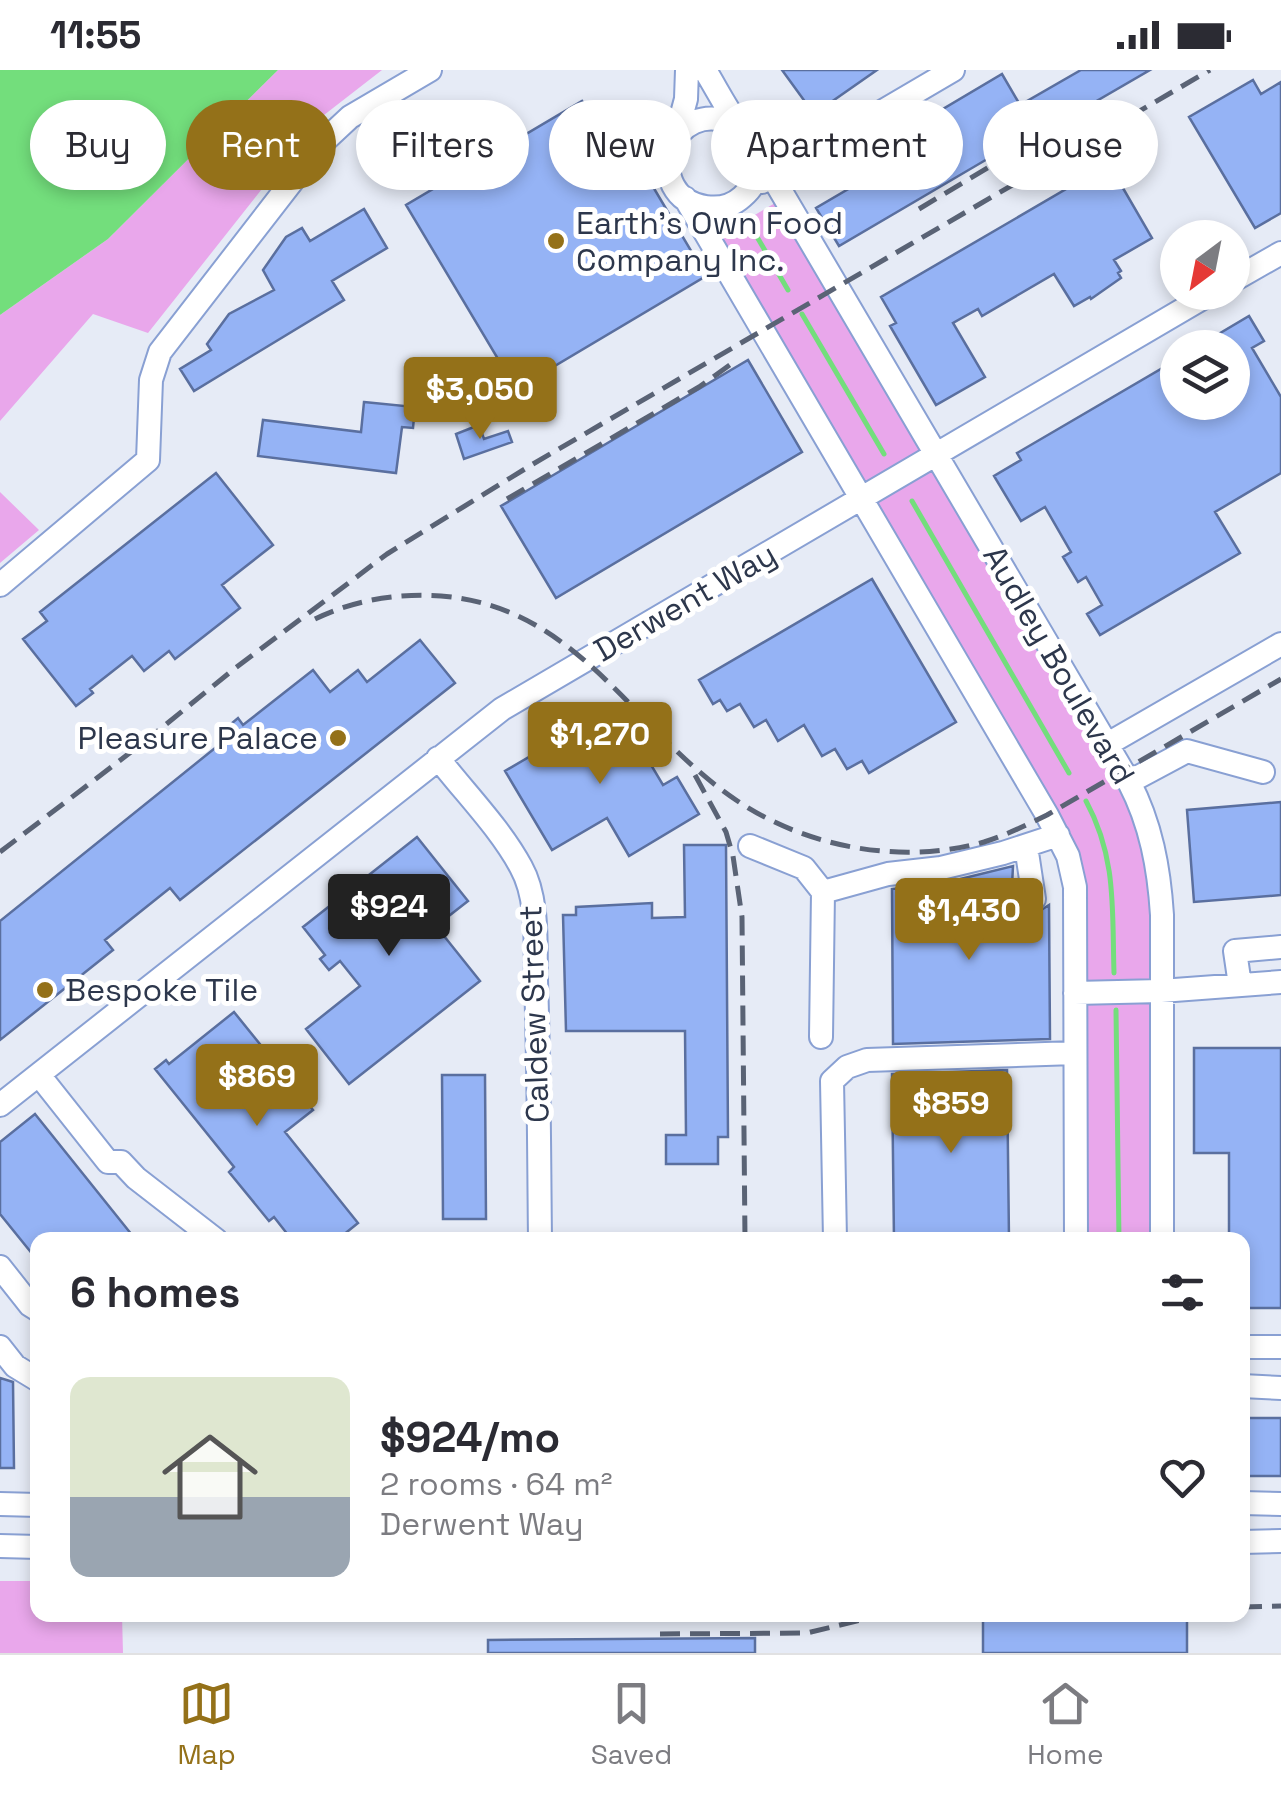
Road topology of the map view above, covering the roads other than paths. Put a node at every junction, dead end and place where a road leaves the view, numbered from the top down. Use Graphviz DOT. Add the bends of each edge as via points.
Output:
graph roads {
  1 [pos="430,70"];
  2 [pos="687,70"];
  3 [pos="705,70"];
  4 [pos="954,70"];
  5 [pos="686,100"];
  6 [pos="723,100"];
  7 [pos="902,100"];
  8 [pos="679,190"];
  9 [pos="750,190"];
  10 [pos="779,190"];
  11 [pos="684,198"];
  12 [pos="1281,252"];
  13 [pos="1250,270"];
  14 [pos="1182,310"];
  15 [pos="936,455"];
  16 [pos="860,498"];
  17 [pos="0,585"];
  18 [pos="1281,644"];
  19 [pos="1106,744"];
  20 [pos="438,758"];
  21 [pos="1263,772"];
  22 [pos="1129,782"];
  23 [pos="1058,835"];
  24 [pos="750,846"];
  25 [pos="1026,846"];
  26 [pos="824,892"];
  27 [pos="1034,899"];
  28 [pos="1281,948"];
  29 [pos="1281,982"];
  30 [pos="1240,985"];
  31 [pos="1161,991"];
  32 [pos="1075,993"];
  33 [pos="821,1037"];
  34 [pos="1076,1053"];
  35 [pos="38,1075"];
  36 [pos="0,1106"];
  37 [pos="206,1232"];
  38 [pos="540,1232"];
  39 [pos="835,1232"];
  40 [pos="1076,1232"];
  41 [pos="1162,1232"];
  42 [pos="0,1267"];
  43 [pos="30,1301"];
  44 [pos="0,1346"];
  45 [pos="1250,1347"];
  46 [pos="1281,1347"];
  47 [pos="30,1375"];
  48 [pos="1250,1386"];
  49 [pos="1281,1388"];
  50 [pos="1250,1503"];
  51 [pos="0,1504"];
  52 [pos="1281,1504"];
  53 [pos="30,1505"];
  54 [pos="1250,1542"];
  55 [pos="1281,1542"];
  56 [pos="0,1546"];
  57 [pos="30,1547"];
  1 -- 17 [label="street" via="350,117 321,144 160,352 151,380 148,460"];
  2 -- 5 [label="street"];
  3 -- 6 [label="street"];
  4 -- 7 [label="street"];
  8 -- 11 [label="street"];
  9 -- 11 [label="street" via="713,208"];
  10 -- 15 [label="street, Audley Boulevard"];
  11 -- 16 [label="street"];
  12 -- 13 [label="street"];
  14 -- 15 [label="street, Derwent Way"];
  15 -- 16 [label="street, Derwent Way"];
  15 -- 19 [label="street, Audley Boulevard"];
  16 -- 20 [label="street, Derwent Way" via="502,709"];
  16 -- 23 [label="street"];
  18 -- 19 [label="street"];
  19 -- 22 [label="street, Audley Boulevard"];
  20 -- 35 [label="street, Derwent Way"];
  20 -- 38 [label="street, Caldew Street" via="528,884 538,1017"];
  21 -- 22 [label="street" via="1186,751"];
  22 -- 31 [label="street, Audley Boulevard" via="1159,874"];
  23 -- 25 [label="street"];
  23 -- 32 [label="street" via="1075,887"];
  24 -- 26 [label="street" via="804,868"];
  25 -- 26 [label="street"];
  25 -- 27 [label="street"];
  26 -- 33 [label="street"];
  28 -- 30 [label="street" via="1235,951"];
  29 -- 30 [label="street"];
  30 -- 31 [label="street"];
  31 -- 32 [label="street"];
  31 -- 41 [label="street, Audley Boulevard"];
  32 -- 34 [label="street"];
  34 -- 39 [label="street" via="867,1060 846,1067 832,1081"];
  34 -- 40 [label="street"];
  35 -- 36 [label="street, Derwent Way"];
  35 -- 37 [label="street" via="108,1162 121,1162"];
  42 -- 43 [label="street"];
  44 -- 47 [label="street"];
  45 -- 46 [label="street"];
  48 -- 49 [label="street"];
  50 -- 52 [label="street"];
  51 -- 53 [label="street"];
  54 -- 55 [label="street"];
  56 -- 57 [label="street"];
}
